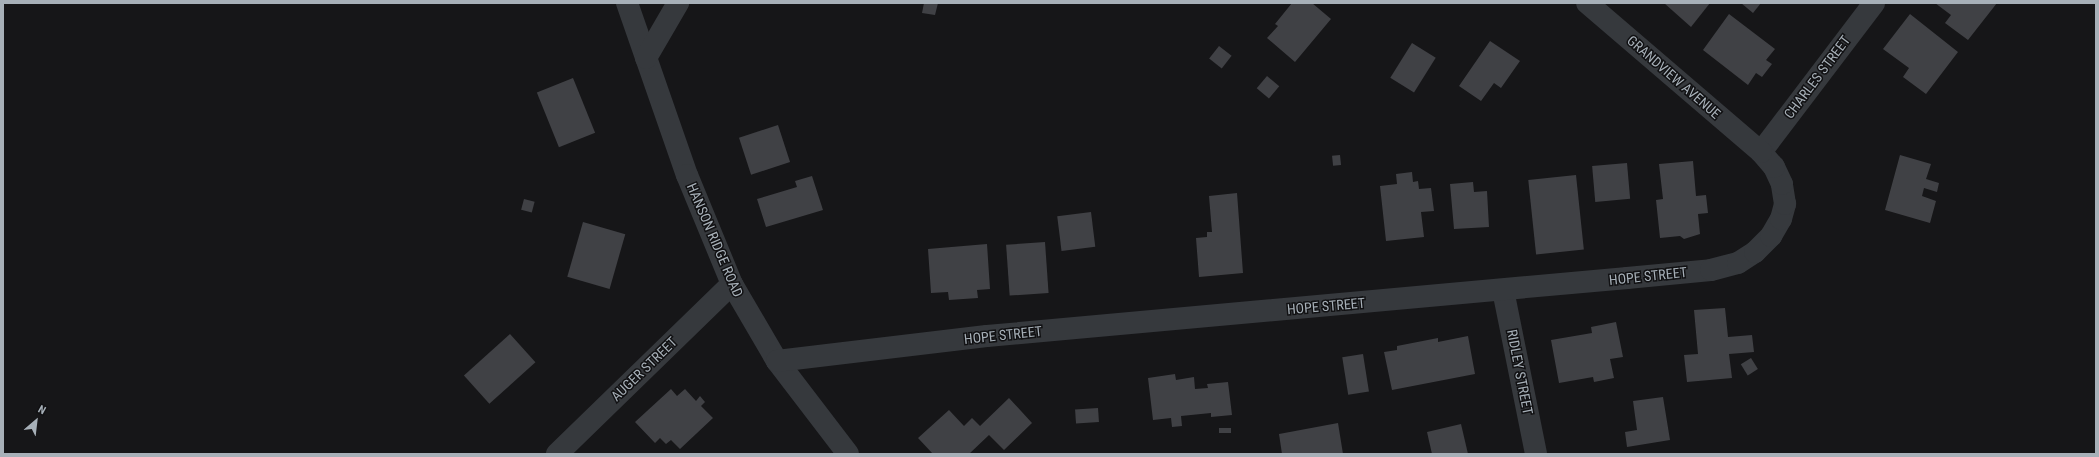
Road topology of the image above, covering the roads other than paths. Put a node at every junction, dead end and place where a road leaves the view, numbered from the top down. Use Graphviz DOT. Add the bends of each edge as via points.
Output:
graph roads {
  1 [pos="627,3"];
  2 [pos="678,3"];
  3 [pos="1587,3"];
  4 [pos="1874,3"];
  5 [pos="646,58"];
  6 [pos="1761,152"];
  7 [pos="732,284"];
  8 [pos="1503,290"];
  9 [pos="777,361"];
  10 [pos="557,454"];
  11 [pos="848,454"];
  12 [pos="1536,454"];
  1 -- 5 [label="street, HANSON RIDGE ROAD"];
  2 -- 5 [label="street"];
  3 -- 6 [label="street, GRANDVIEW AVENUE"];
  4 -- 6 [label="street, CHARLES STREET"];
  5 -- 7 [label="street, HANSON RIDGE ROAD" via="688,175"];
  6 -- 8 [label="street, HOPE STREET" via="1774,167 1782,184 1785,204 1781,219 1771,236 1755,252 1738,263 1712,270"];
  7 -- 9 [label="street, HANSON RIDGE ROAD"];
  7 -- 10 [label="street, AUGER STREET"];
  8 -- 9 [label="street, HOPE STREET" via="986,336"];
  8 -- 12 [label="street, RIDLEY STREET"];
  9 -- 11 [label="street, HANSON RIDGE ROAD"];
}
